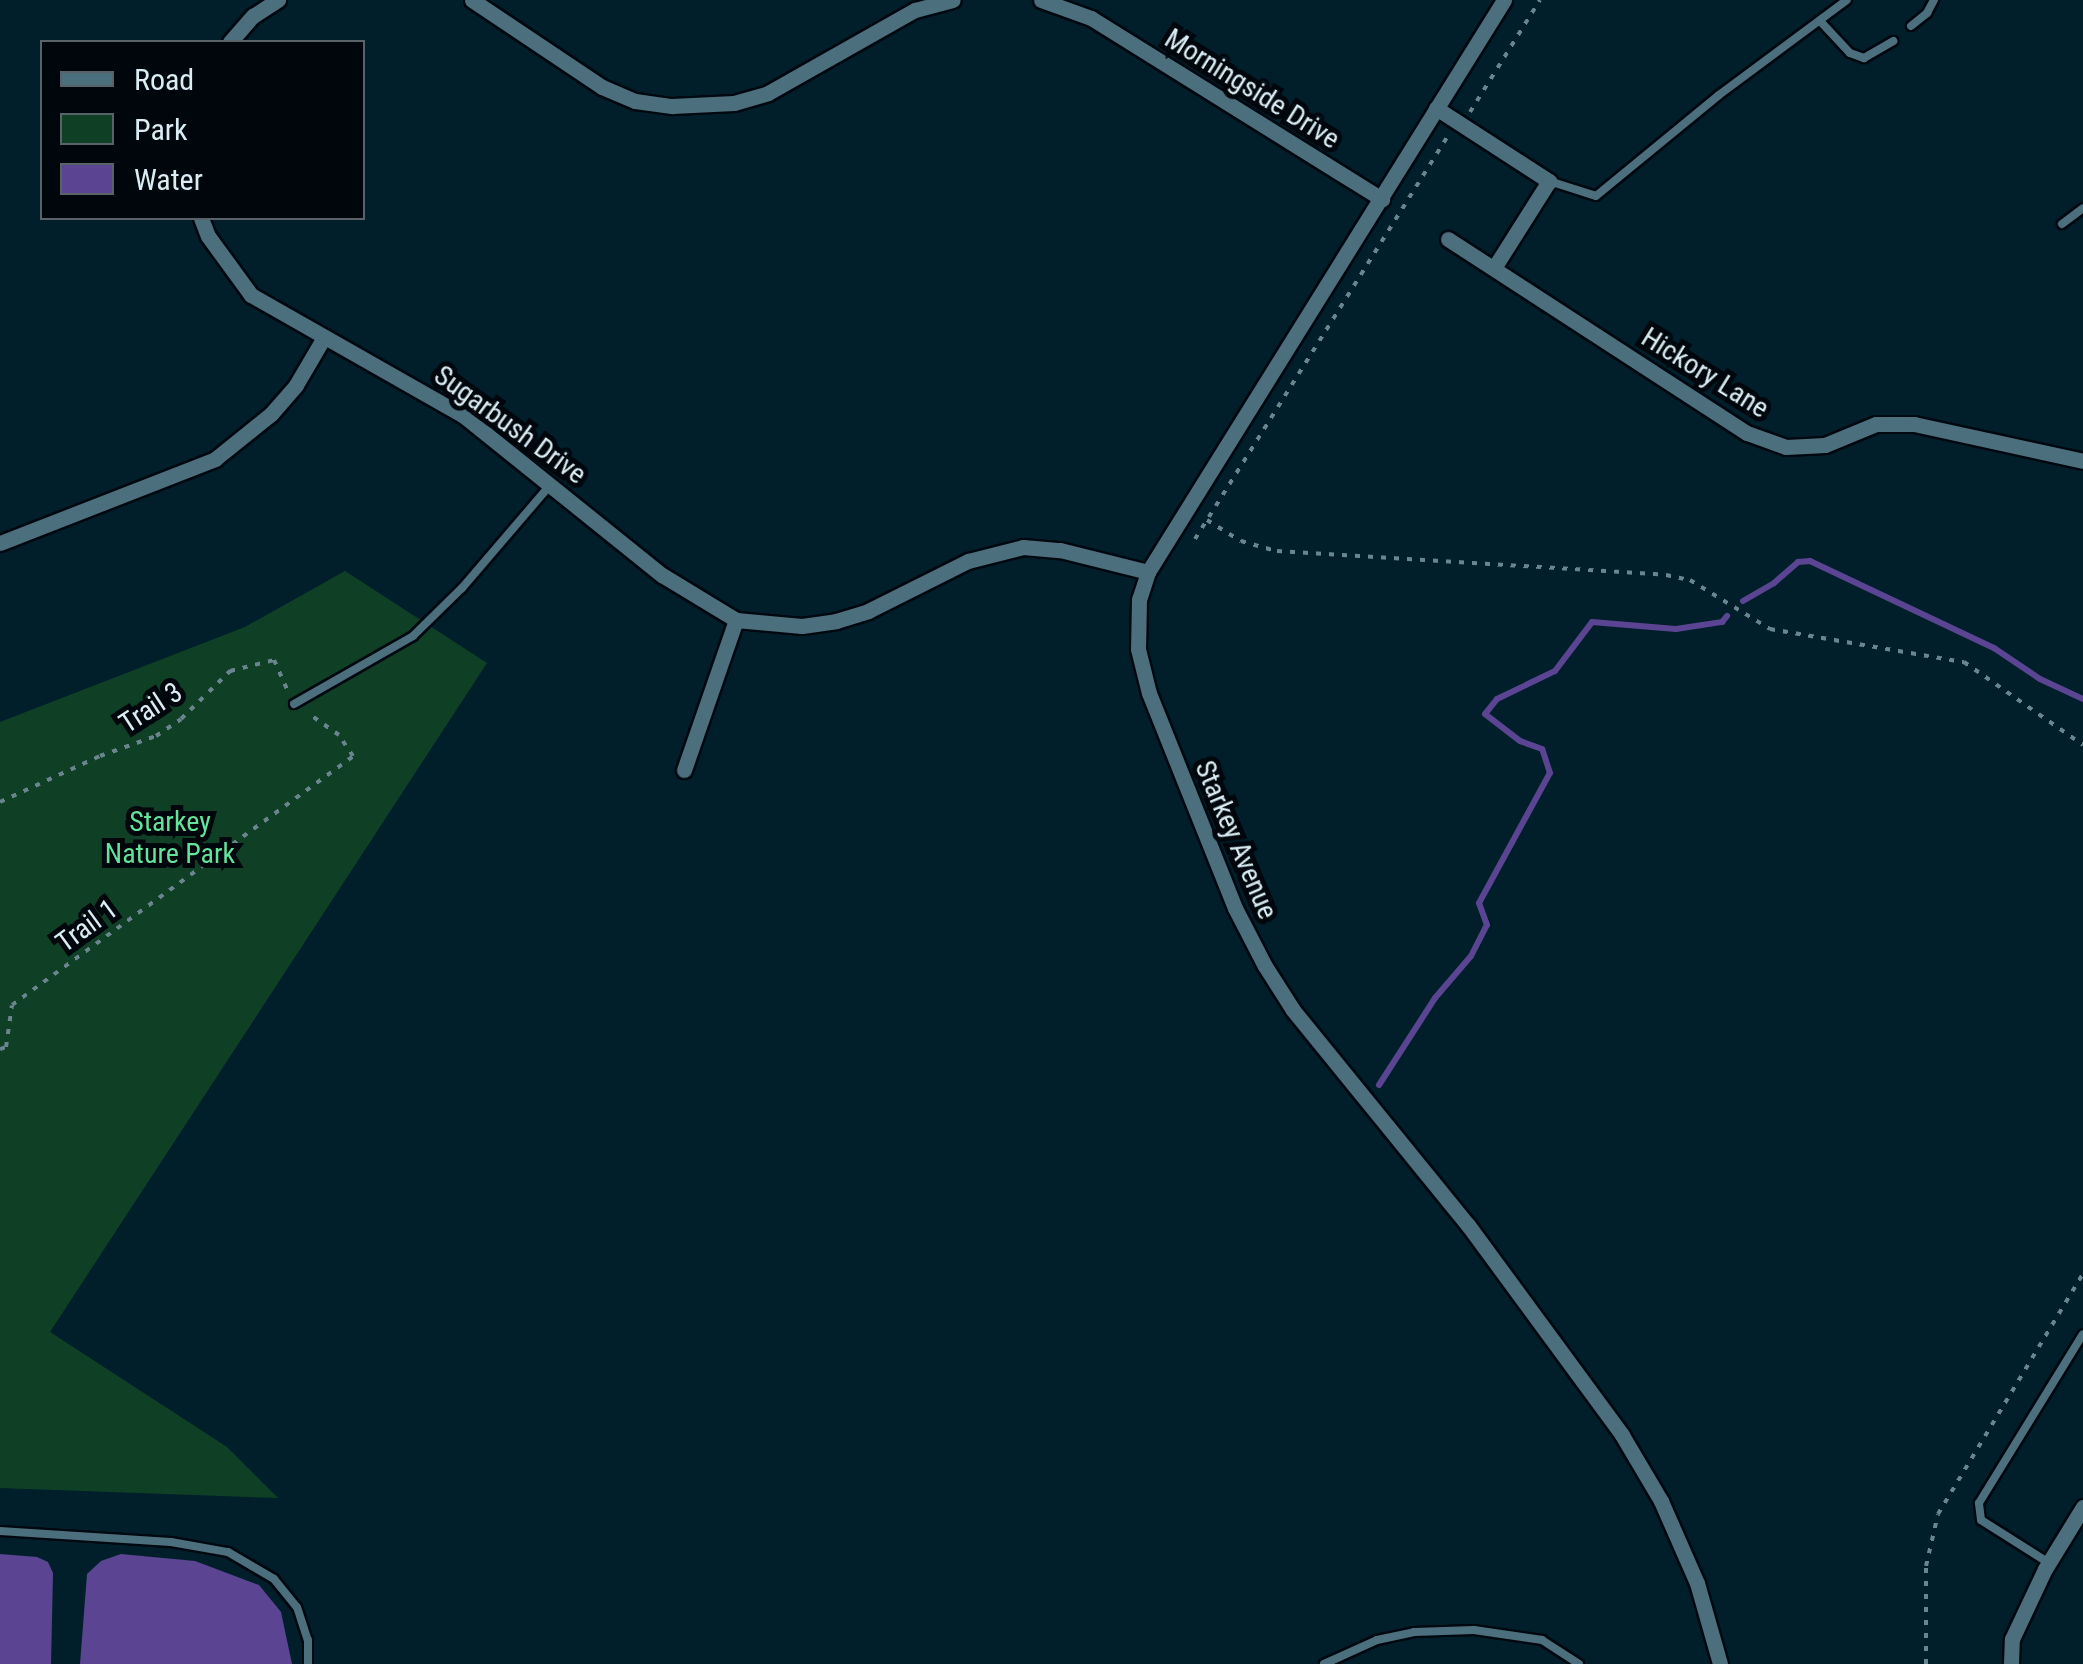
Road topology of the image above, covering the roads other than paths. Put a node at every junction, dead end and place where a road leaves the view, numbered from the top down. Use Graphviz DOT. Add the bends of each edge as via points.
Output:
graph roads {
  1 [pos="278,0"];
  2 [pos="472,0"];
  3 [pos="953,0"];
  4 [pos="1041,0"];
  5 [pos="1504,0"];
  6 [pos="1847,0"];
  7 [pos="1934,0"];
  8 [pos="913,5"];
  9 [pos="1821,22"];
  10 [pos="1911,26"];
  11 [pos="232,40"];
  12 [pos="1893,41"];
  13 [pos="1436,108"];
  14 [pos="1549,180"];
  15 [pos="1382,199"];
  16 [pos="2083,208"];
  17 [pos="201,220"];
  18 [pos="2062,224"];
  19 [pos="1448,240"];
  20 [pos="1494,268"];
  21 [pos="323,338"];
  22 [pos="2083,461"];
  23 [pos="551,484"];
  24 [pos="0,542"];
  25 [pos="1148,572"];
  26 [pos="736,620"];
  27 [pos="294,704"];
  28 [pos="684,770"];
  29 [pos="2083,1334"];
  30 [pos="2083,1507"];
  31 [pos="0,1530"];
  32 [pos="2049,1564"];
  33 [pos="308,1664"];
  34 [pos="1324,1664"];
  35 [pos="1579,1664"];
  36 [pos="1720,1664"];
  37 [pos="2011,1664"];
  1 -- 11 [label="street"];
  2 -- 8 [label="street" via="602,87 672,106 734,103 768,93"];
  3 -- 8 [label="street"];
  4 -- 15 [label="street, Morningside Drive" via="1091,18"];
  5 -- 13 [label="street, Starkey Avenue"];
  6 -- 9 [label="lane"];
  7 -- 10 [label="lane"];
  9 -- 12 [label="lane" via="1850,53 1864,58"];
  9 -- 14 [label="lane" via="1596,196"];
  13 -- 14 [label="street"];
  13 -- 15 [label="street, Starkey Avenue"];
  14 -- 20 [label="street"];
  15 -- 25 [label="street, Starkey Avenue"];
  16 -- 18 [label="lane"];
  17 -- 21 [label="street" via="251,295"];
  19 -- 20 [label="street, Hickory Lane"];
  20 -- 22 [label="street, Hickory Lane" via="1747,433 1786,447 1825,444 1876,424 1914,424"];
  21 -- 23 [label="street, Sugarbush Drive" via="464,416"];
  21 -- 24 [label="street" via="272,414 215,459"];
  23 -- 26 [label="street, Sugarbush Drive" via="662,575"];
  23 -- 27 [label="lane" via="413,636"];
  25 -- 26 [label="street, Sugarbush Drive" via="1023,547 968,561 836,621 802,626"];
  25 -- 36 [label="street, Starkey Avenue" via="1136,626 1149,694 1265,966 1622,1436 1697,1583"];
  26 -- 28 [label="street"];
  29 -- 32 [label="lane" via="1979,1503 1981,1520"];
  30 -- 32 [label="street"];
  31 -- 33 [label="lane" via="228,1552 274,1579 298,1608"];
  32 -- 37 [label="street" via="2012,1639"];
  34 -- 35 [label="lane" via="1377,1640 1474,1630 1542,1640"];
}
